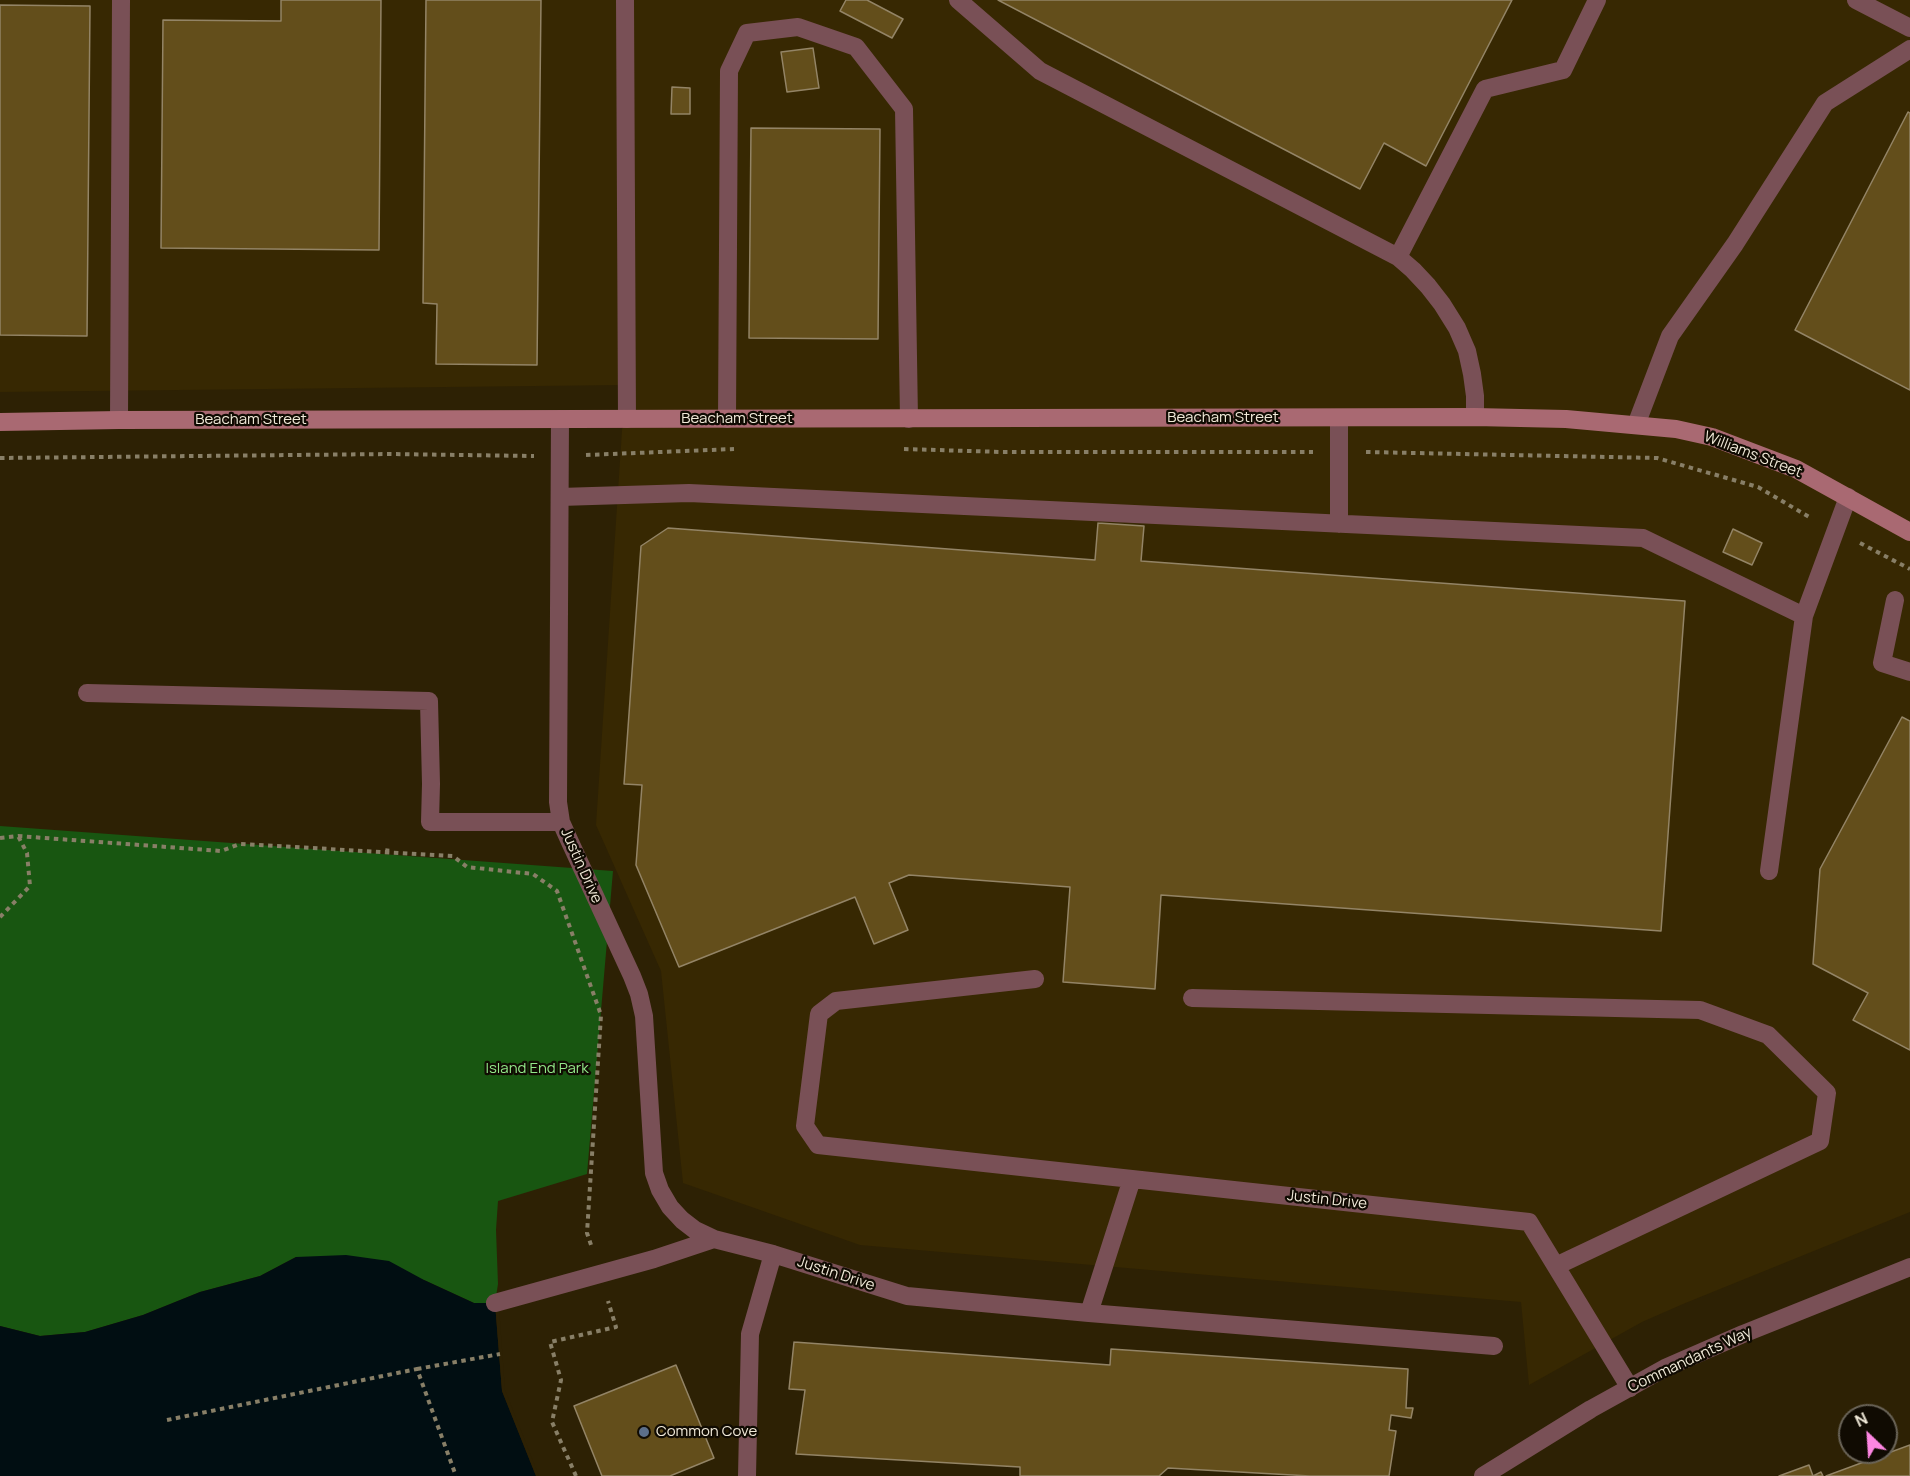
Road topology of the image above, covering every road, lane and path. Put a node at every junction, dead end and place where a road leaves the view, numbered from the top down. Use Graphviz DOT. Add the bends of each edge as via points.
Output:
graph roads {
  1 [pos="121,0"];
  2 [pos="625,0"];
  3 [pos="958,0"];
  4 [pos="1597,0"];
  5 [pos="1856,0"];
  6 [pos="1910,28"];
  7 [pos="1910,49"];
  8 [pos="1398,256"];
  9 [pos="1475,417"];
  10 [pos="1339,418"];
  11 [pos="560,419"];
  12 [pos="627,419"];
  13 [pos="727,419"];
  14 [pos="909,419"];
  15 [pos="119,420"];
  16 [pos="0,422"];
  17 [pos="1636,424"];
  18 [pos="896,448"];
  19 [pos="745,449"];
  20 [pos="1339,452"];
  21 [pos="560,456"];
  22 [pos="0,459"];
  23 [pos="560,497"];
  24 [pos="1848,497"];
  25 [pos="1339,524"];
  26 [pos="1835,532"];
  27 [pos="1910,532"];
  28 [pos="1910,569"];
  29 [pos="1895,600"];
  30 [pos="1803,616"];
  31 [pos="1910,672"];
  32 [pos="87,693"];
  33 [pos="561,822"];
  34 [pos="18,836"];
  35 [pos="0,838"];
  36 [pos="388,844"];
  37 [pos="387,853"];
  38 [pos="1769,871"];
  39 [pos="0,917"];
  40 [pos="1035,979"];
  41 [pos="1192,998"];
  42 [pos="1132,1179"];
  43 [pos="714,1239"];
  44 [pos="773,1254"];
  45 [pos="1556,1266"];
  46 [pos="1910,1268"];
  47 [pos="600,1274"];
  48 [pos="495,1303"];
  49 [pos="1089,1313"];
  50 [pos="1494,1346"];
  51 [pos="500,1354"];
  52 [pos="417,1369"];
  53 [pos="1630,1388"];
  54 [pos="167,1420"];
  55 [pos="456,1476"];
  56 [pos="576,1476"];
  57 [pos="747,1476"];
  58 [pos="1483,1476"];
  1 -- 15 [label="street"];
  2 -- 12 [label="street"];
  3 -- 8 [label="street" via="1040,71"];
  4 -- 8 [label="street" via="1563,70 1485,89"];
  5 -- 6 [label="street"];
  7 -- 17 [label="street" via="1825,103 1735,244 1670,336"];
  8 -- 9 [label="street" via="1428,285 1457,328 1472,374"];
  9 -- 10 [label="main road, Beacham Street"];
  9 -- 17 [label="main road, Williams Street"];
  10 -- 14 [label="main road, Beacham Street"];
  10 -- 20 [label="street"];
  11 -- 12 [label="main road, Beacham Street"];
  11 -- 15 [label="main road, Beacham Street"];
  11 -- 21 [label="street, Justin Drive"];
  12 -- 13 [label="main road, Beacham Street"];
  13 -- 14 [label="main road, Beacham Street"];
  13 -- 14 [label="street" via="729,71 747,33 798,27 856,47 904,109"];
  15 -- 16 [label="main road, Beacham Street"];
  17 -- 24 [label="main road, Williams Street" via="1712,437 1796,469"];
  18 -- 20 [label="path" via="1002,452"];
  19 -- 21 [label="path"];
  20 -- 25 [label="street"];
  20 -- 26 [label="path" via="1658,458 1758,487"];
  21 -- 22 [label="path"];
  21 -- 23 [label="street, Justin Drive"];
  23 -- 25 [label="street" via="689,494"];
  23 -- 33 [label="street, Justin Drive"];
  24 -- 26 [label="street"];
  24 -- 27 [label="main road, Williams Street"];
  25 -- 30 [label="street" via="1643,538"];
  26 -- 28 [label="path"];
  26 -- 30 [label="street"];
  29 -- 31 [label="street" via="1882,663"];
  30 -- 38 [label="street"];
  32 -- 33 [label="street" via="429,701 430,822"];
  33 -- 43 [label="street, Justin Drive" via="639,994 644,1016 654,1173 660,1190 682,1220"];
  34 -- 35 [label="path"];
  34 -- 37 [label="path" via="222,851 240,844"];
  34 -- 39 [label="path" via="27,852 30,886"];
  36 -- 37 [label="path"];
  37 -- 47 [label="path" via="453,856 467,867 533,874 557,891 601,1015 587,1233"];
  40 -- 42 [label="street" via="836,1001 819,1014 805,1126 818,1145"];
  41 -- 45 [label="street" via="1700,1010 1768,1035 1827,1093 1820,1141"];
  42 -- 45 [label="street, Justin Drive" via="1529,1222"];
  42 -- 49 [label="street"];
  43 -- 44 [label="street, Justin Drive"];
  43 -- 47 [label="street"];
  44 -- 49 [label="street, Justin Drive" via="907,1296"];
  44 -- 57 [label="street" via="750,1334"];
  45 -- 53 [label="street, Justin Drive"];
  46 -- 53 [label="street, Commandants Way" via="1743,1334"];
  47 -- 48 [label="street"];
  47 -- 56 [label="path" via="616,1327 550,1342 561,1380 552,1422"];
  49 -- 50 [label="street, Justin Drive"];
  51 -- 52 [label="path"];
  52 -- 54 [label="path"];
  52 -- 55 [label="path"];
  53 -- 58 [label="street, Commandants Way"];
}
